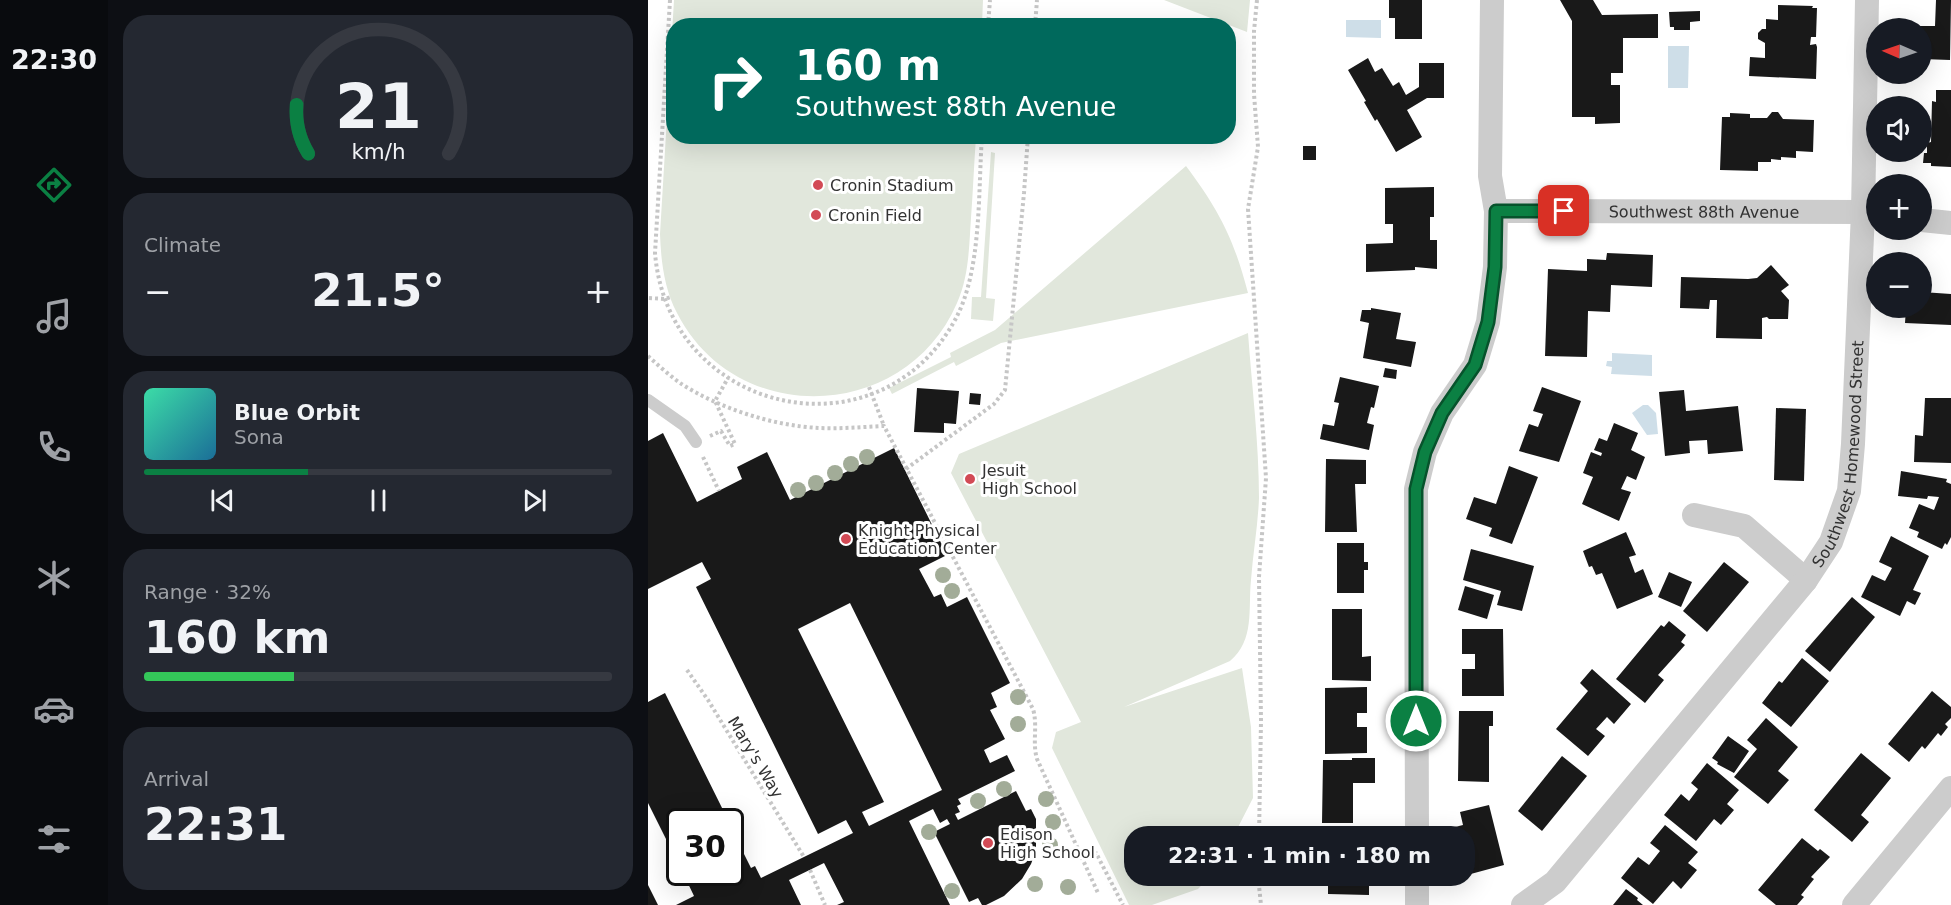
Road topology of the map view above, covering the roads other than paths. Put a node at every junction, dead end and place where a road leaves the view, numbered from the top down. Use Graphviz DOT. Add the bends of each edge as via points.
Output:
graph roads {
  1 [pos="1492,0"];
  2 [pos="1868,0"];
  3 [pos="1870,174"];
  4 [pos="1496,211"];
  5 [pos="1866,213"];
  6 [pos="1932,221"];
  7 [pos="1951,223"];
  8 [pos="1868,240"];
  9 [pos="648,400"];
  10 [pos="696,442"];
  11 [pos="1694,515"];
  12 [pos="1806,580"];
  13 [pos="1951,788"];
  14 [pos="1417,826"];
  15 [pos="1417,886"];
  16 [pos="1417,905"];
  17 [pos="1523,905"];
  18 [pos="1854,905"];
  1 -- 4 [label="street" via="1490,176"];
  2 -- 3 [label="street, Southwest Homewood Street"];
  4 -- 5 [label="street, Southwest 88th Avenue"];
  4 -- 14 [label="street" via="1495,267 1488,322 1475,365 1442,413 1425,452 1416,489"];
  6 -- 7 [label="street"];
  8 -- 12 [label="street, Southwest Homewood Street" via="1849,491 1831,542"];
  9 -- 10 [label="lane" via="685,426"];
  11 -- 12 [label="street, Southwest Homewood Street" via="1744,526"];
  12 -- 17 [label="street, Southwest Homewood Street" via="1555,882"];
  13 -- 18 [label="street"];
  15 -- 16 [label="street"];
}
